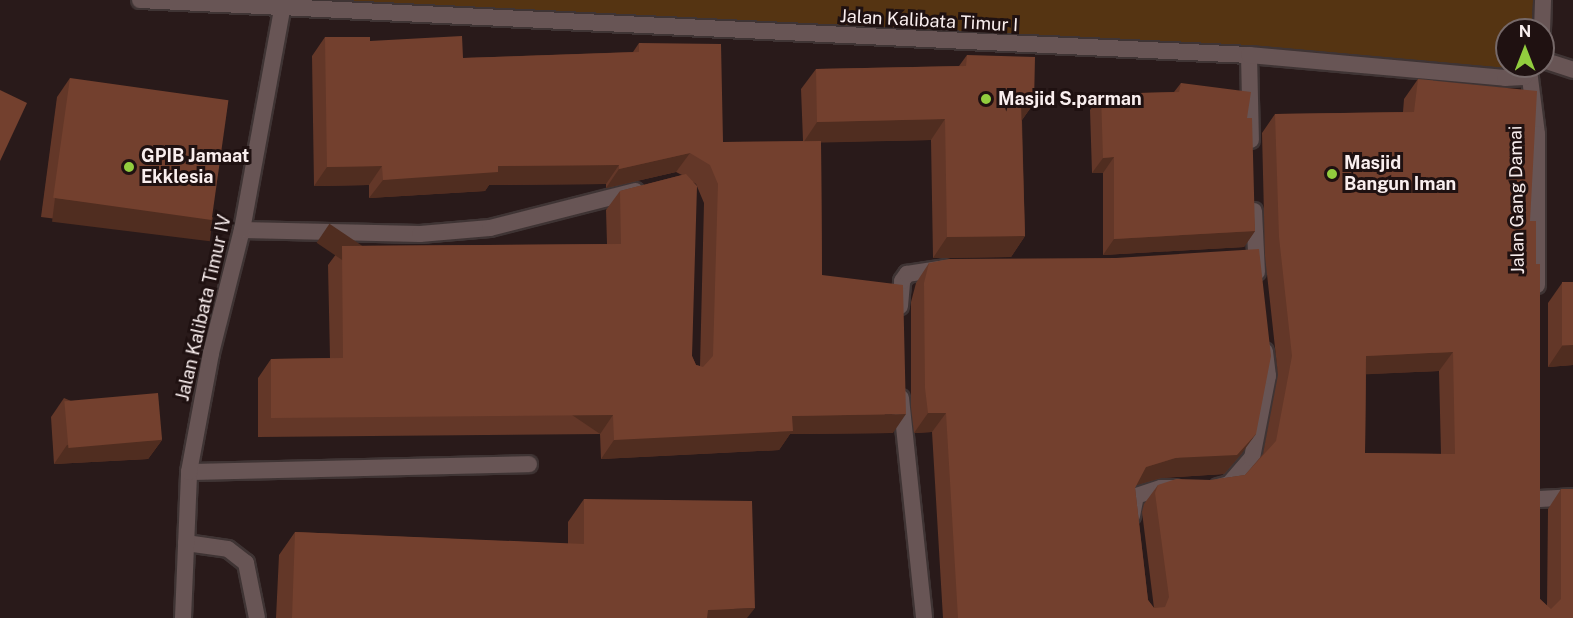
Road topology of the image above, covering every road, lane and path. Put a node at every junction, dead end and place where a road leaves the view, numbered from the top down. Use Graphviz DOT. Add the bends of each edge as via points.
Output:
graph roads {
  1 [pos="140,0"];
  2 [pos="1543,0"];
  3 [pos="282,9"];
  4 [pos="1542,18"];
  5 [pos="1249,55"];
  6 [pos="1555,64"];
  7 [pos="1573,70"];
  8 [pos="1495,77"];
  9 [pos="1532,78"];
  10 [pos="1252,153"];
  11 [pos="655,186"];
  12 [pos="1253,188"];
  13 [pos="242,230"];
  14 [pos="957,268"];
  15 [pos="1259,293"];
  16 [pos="1537,299"];
  17 [pos="900,324"];
  18 [pos="1263,329"];
  19 [pos="901,378"];
  20 [pos="529,464"];
  21 [pos="189,472"];
  22 [pos="1573,497"];
  23 [pos="1538,523"];
  24 [pos="1134,535"];
  25 [pos="186,543"];
  26 [pos="183,618"];
  27 [pos="257,618"];
  28 [pos="924,618"];
  1 -- 3 [label="street, Jalan Kalibata Timur I"];
  2 -- 4 [label="street"];
  3 -- 5 [label="street, Jalan Kalibata Timur I"];
  3 -- 13 [label="street, Jalan Kalibata Timur IV"];
  5 -- 8 [label="street, Jalan Kalibata Timur I"];
  5 -- 10 [label="street"];
  6 -- 7 [label="street"];
  9 -- 16 [label="street, Jalan Gang Damai" via="1537,134"];
  11 -- 13 [label="street" via="490,228 420,234"];
  12 -- 15 [label="street" via="1250,258"];
  13 -- 21 [label="street, Jalan Kalibata Timur IV" via="211,353"];
  14 -- 17 [label="street" via="907,274 902,281"];
  18 -- 24 [label="street" via="1268,376 1252,458 1228,484 1196,489 1161,488 1136,496 1131,511"];
  19 -- 28 [label="street"];
  20 -- 21 [label="street"];
  21 -- 25 [label="street, Jalan Kalibata Timur IV"];
  22 -- 23 [label="street" via="1538,493"];
  25 -- 26 [label="street, Jalan Kalibata Timur IV"];
  25 -- 27 [label="street" via="228,549 246,562"];
}
